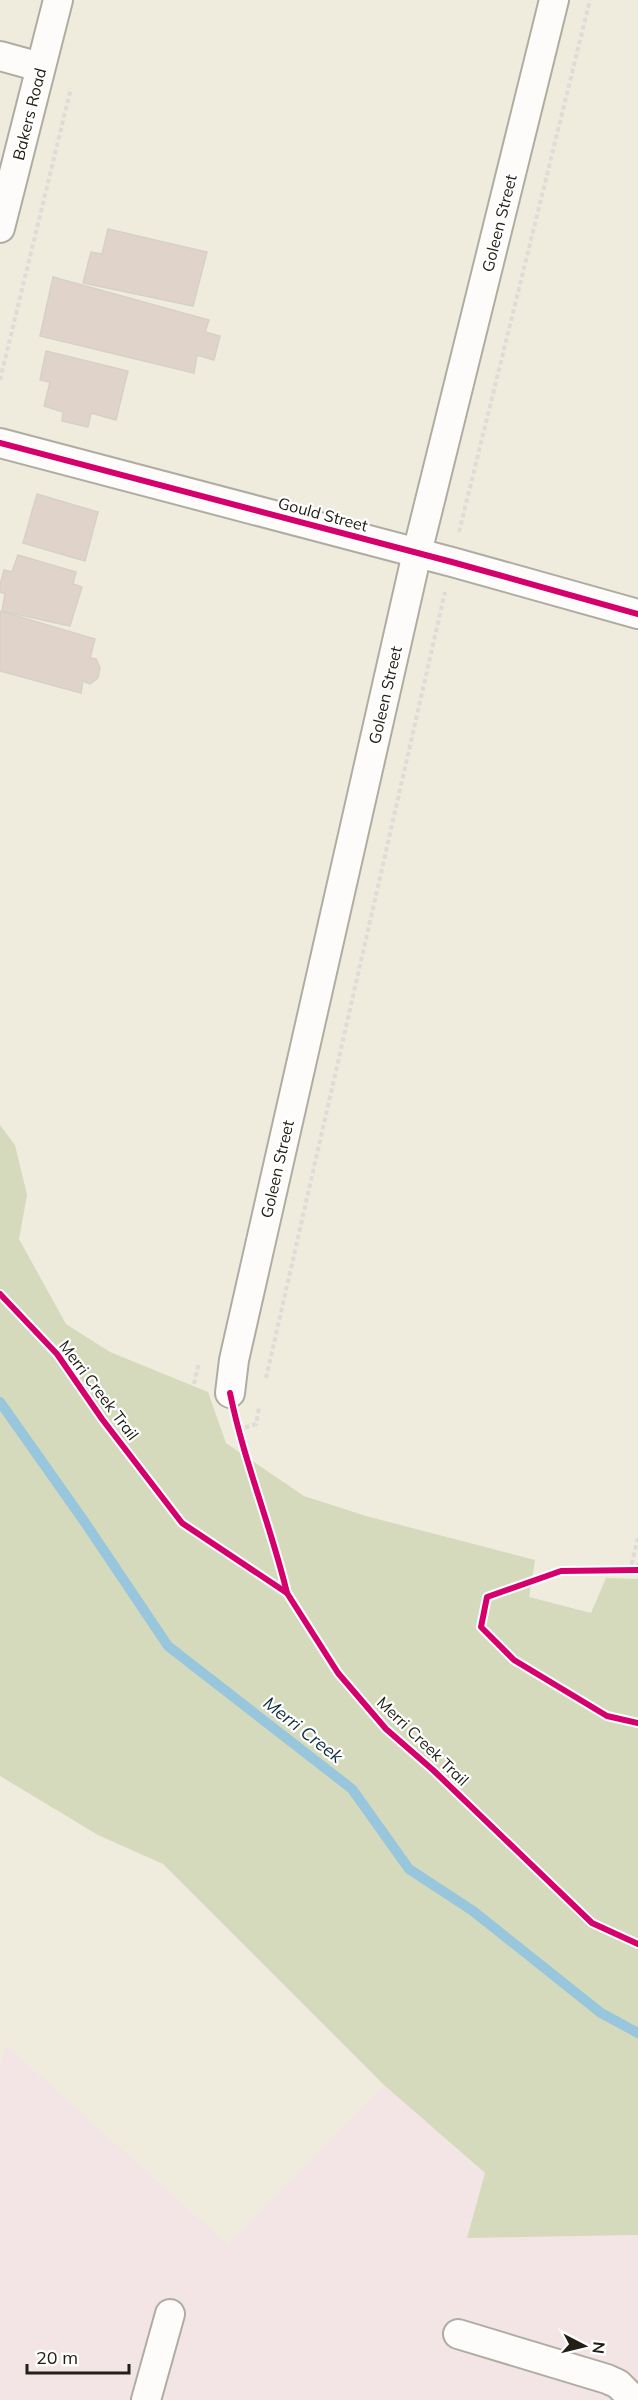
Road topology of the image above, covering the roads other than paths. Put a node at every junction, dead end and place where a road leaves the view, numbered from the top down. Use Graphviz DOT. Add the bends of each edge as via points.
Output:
graph roads {
  1 [pos="58,0"];
  2 [pos="554,0"];
  3 [pos="0,56"];
  4 [pos="40,67"];
  5 [pos="0,228"];
  6 [pos="0,443"];
  7 [pos="417,553"];
  8 [pos="638,614"];
  9 [pos="230,1393"];
  10 [pos="170,2314"];
  11 [pos="458,2334"];
  12 [pos="146,2400"];
  13 [pos="634,2400"];
  1 -- 4 [label="street, Bakers Road"];
  2 -- 7 [label="street, Goleen Street"];
  3 -- 4 [label="street"];
  4 -- 5 [label="street, Bakers Road"];
  6 -- 7 [label="street, Gould Street"];
  7 -- 8 [label="street, Gould Street"];
  7 -- 9 [label="street, Goleen Street" via="234,1360"];
  10 -- 12 [label="street"];
  11 -- 13 [label="street" via="607,2379"];
}
